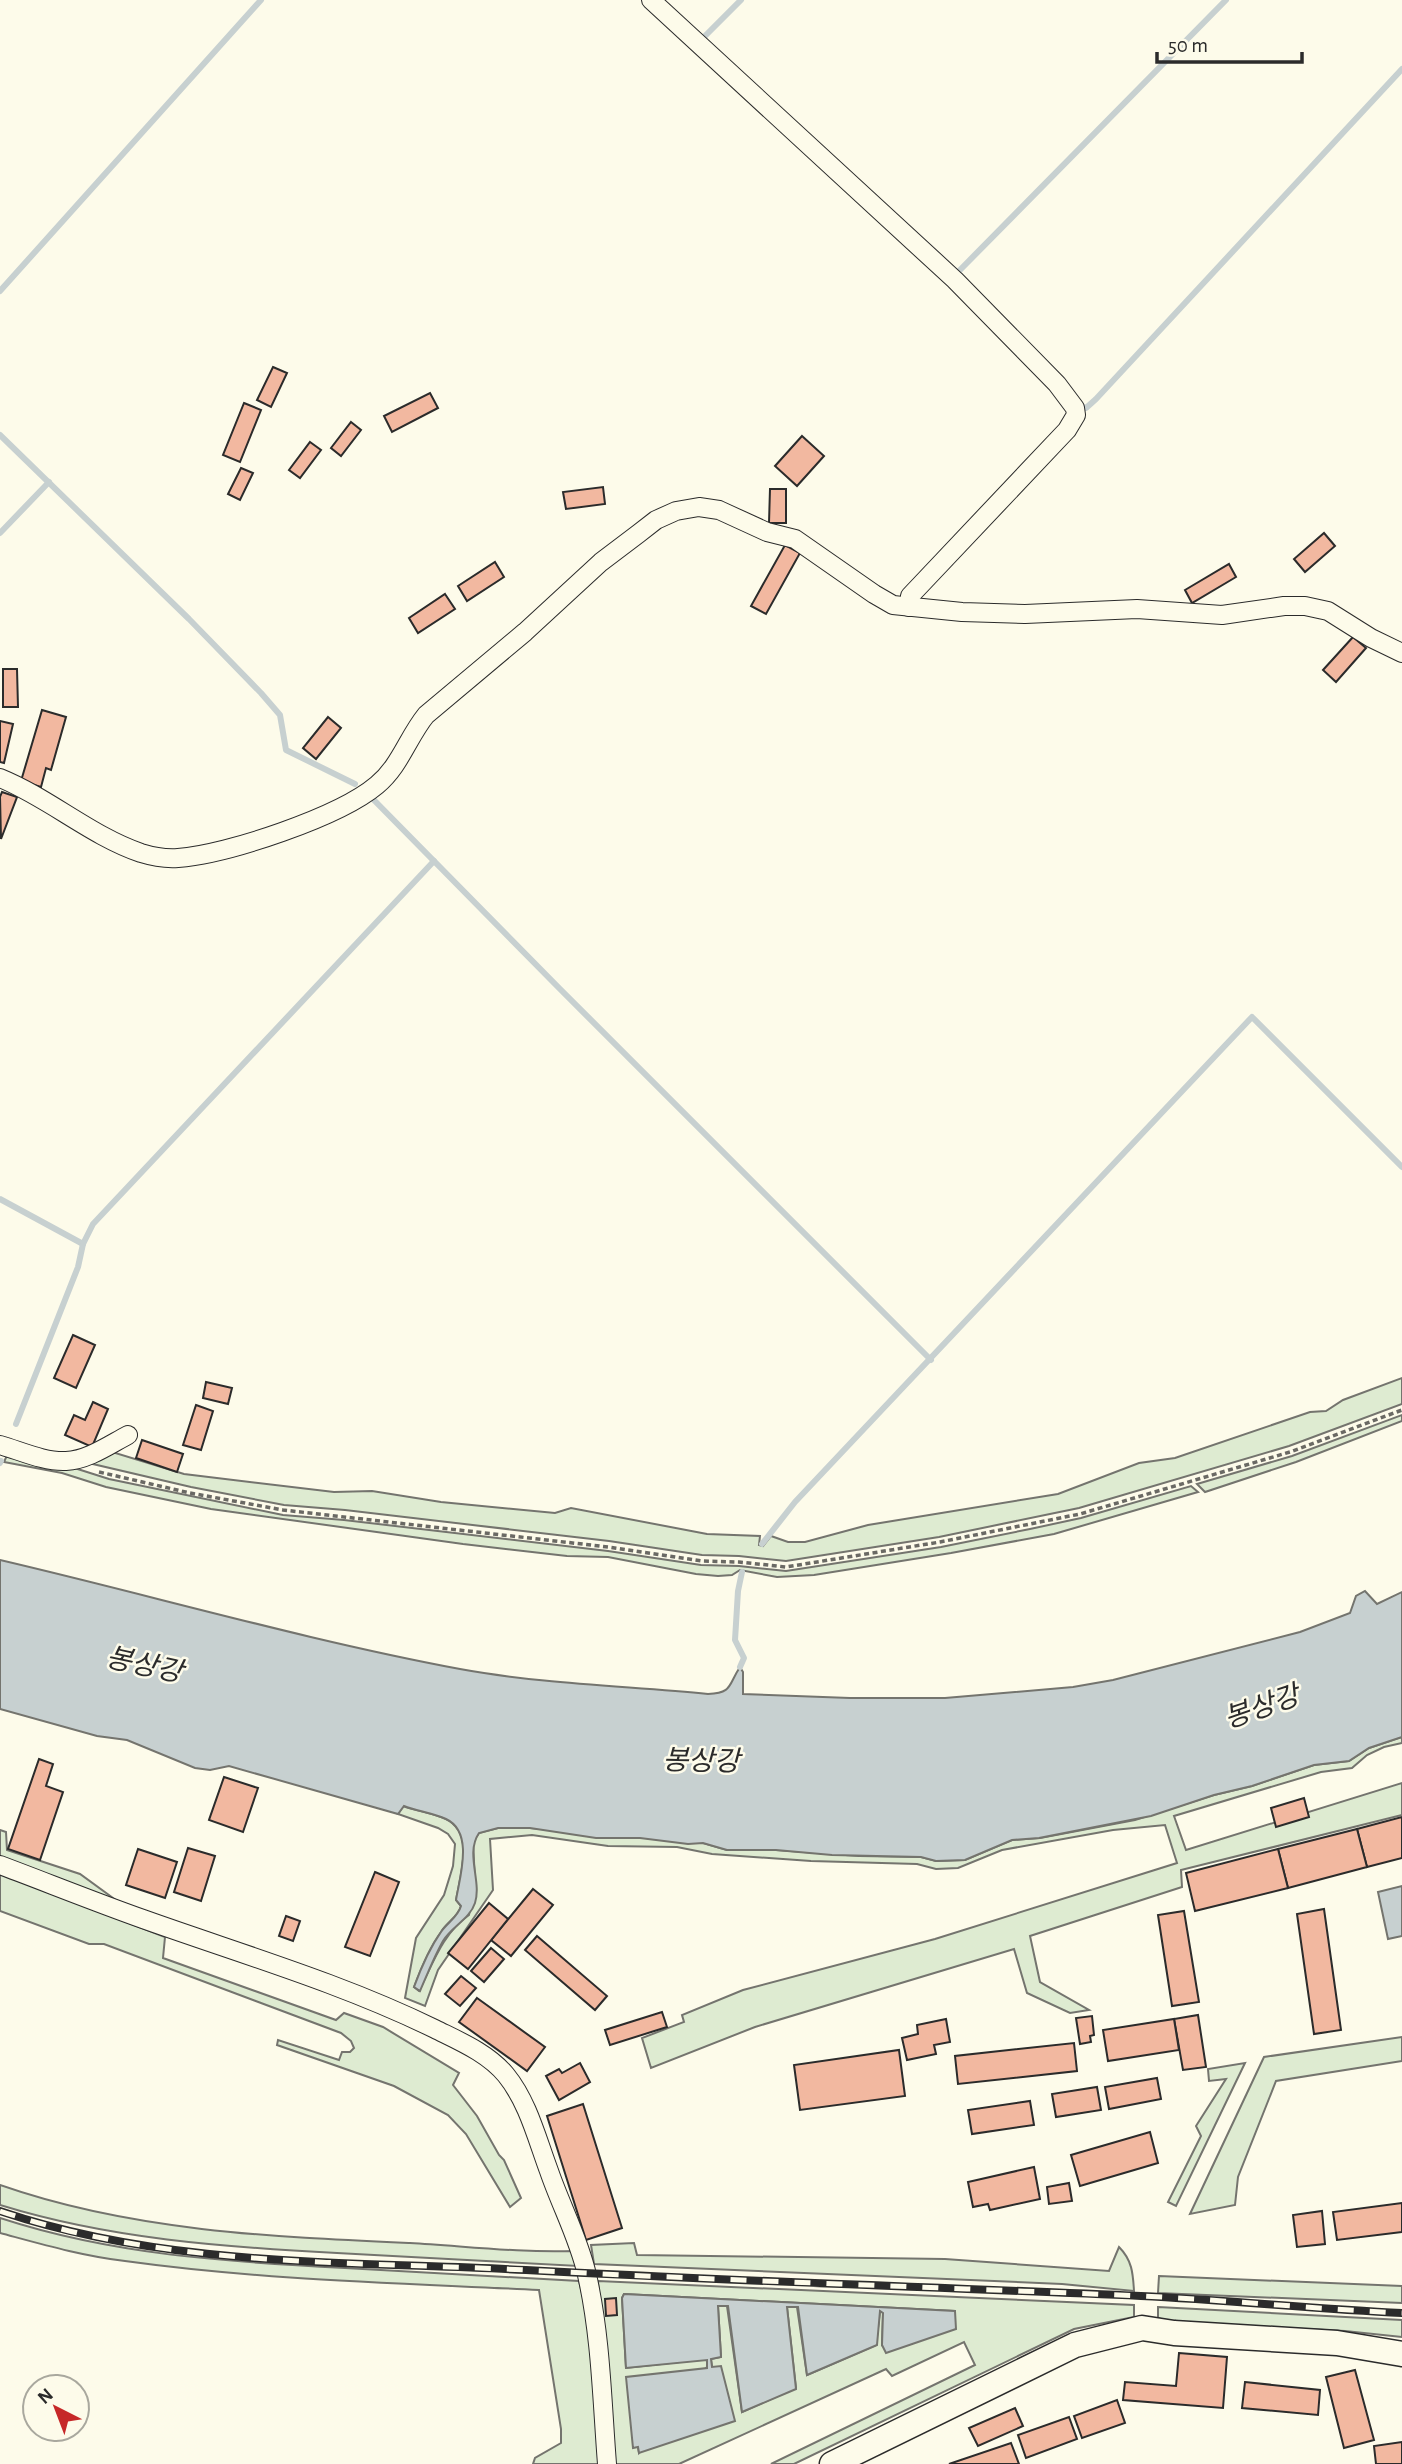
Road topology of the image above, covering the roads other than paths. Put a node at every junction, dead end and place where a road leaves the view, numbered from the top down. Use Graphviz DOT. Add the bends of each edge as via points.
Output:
graph roads {
  1 [pos="651,0"];
  2 [pos="909,607"];
  3 [pos="1402,653"];
  4 [pos="0,778"];
  5 [pos="128,1435"];
  6 [pos="0,1446"];
  7 [pos="0,1865"];
  8 [pos="1402,2354"];
  9 [pos="607,2464"];
  10 [pos="832,2464"];
  1 -- 2 [label="street" via="955,281 1058,384 1075,408 1067,430 910,596"];
  2 -- 3 [label="street" via="1025,614 1137,609 1222,615 1306,606 1328,611"];
  2 -- 4 [label="street" via="892,605 795,539 719,510 676,511 656,520 601,562 426,715 396,765 378,784 331,812 223,850 156,857 121,845"];
  5 -- 6 [label="street" via="91,1455 67,1461"];
  7 -- 9 [label="street" via="286,1966 410,2017 464,2043 505,2074 530,2119 586,2274 598,2333"];
  8 -- 10 [label="main road" via="1336,2343 1142,2328 1075,2345"];
}
